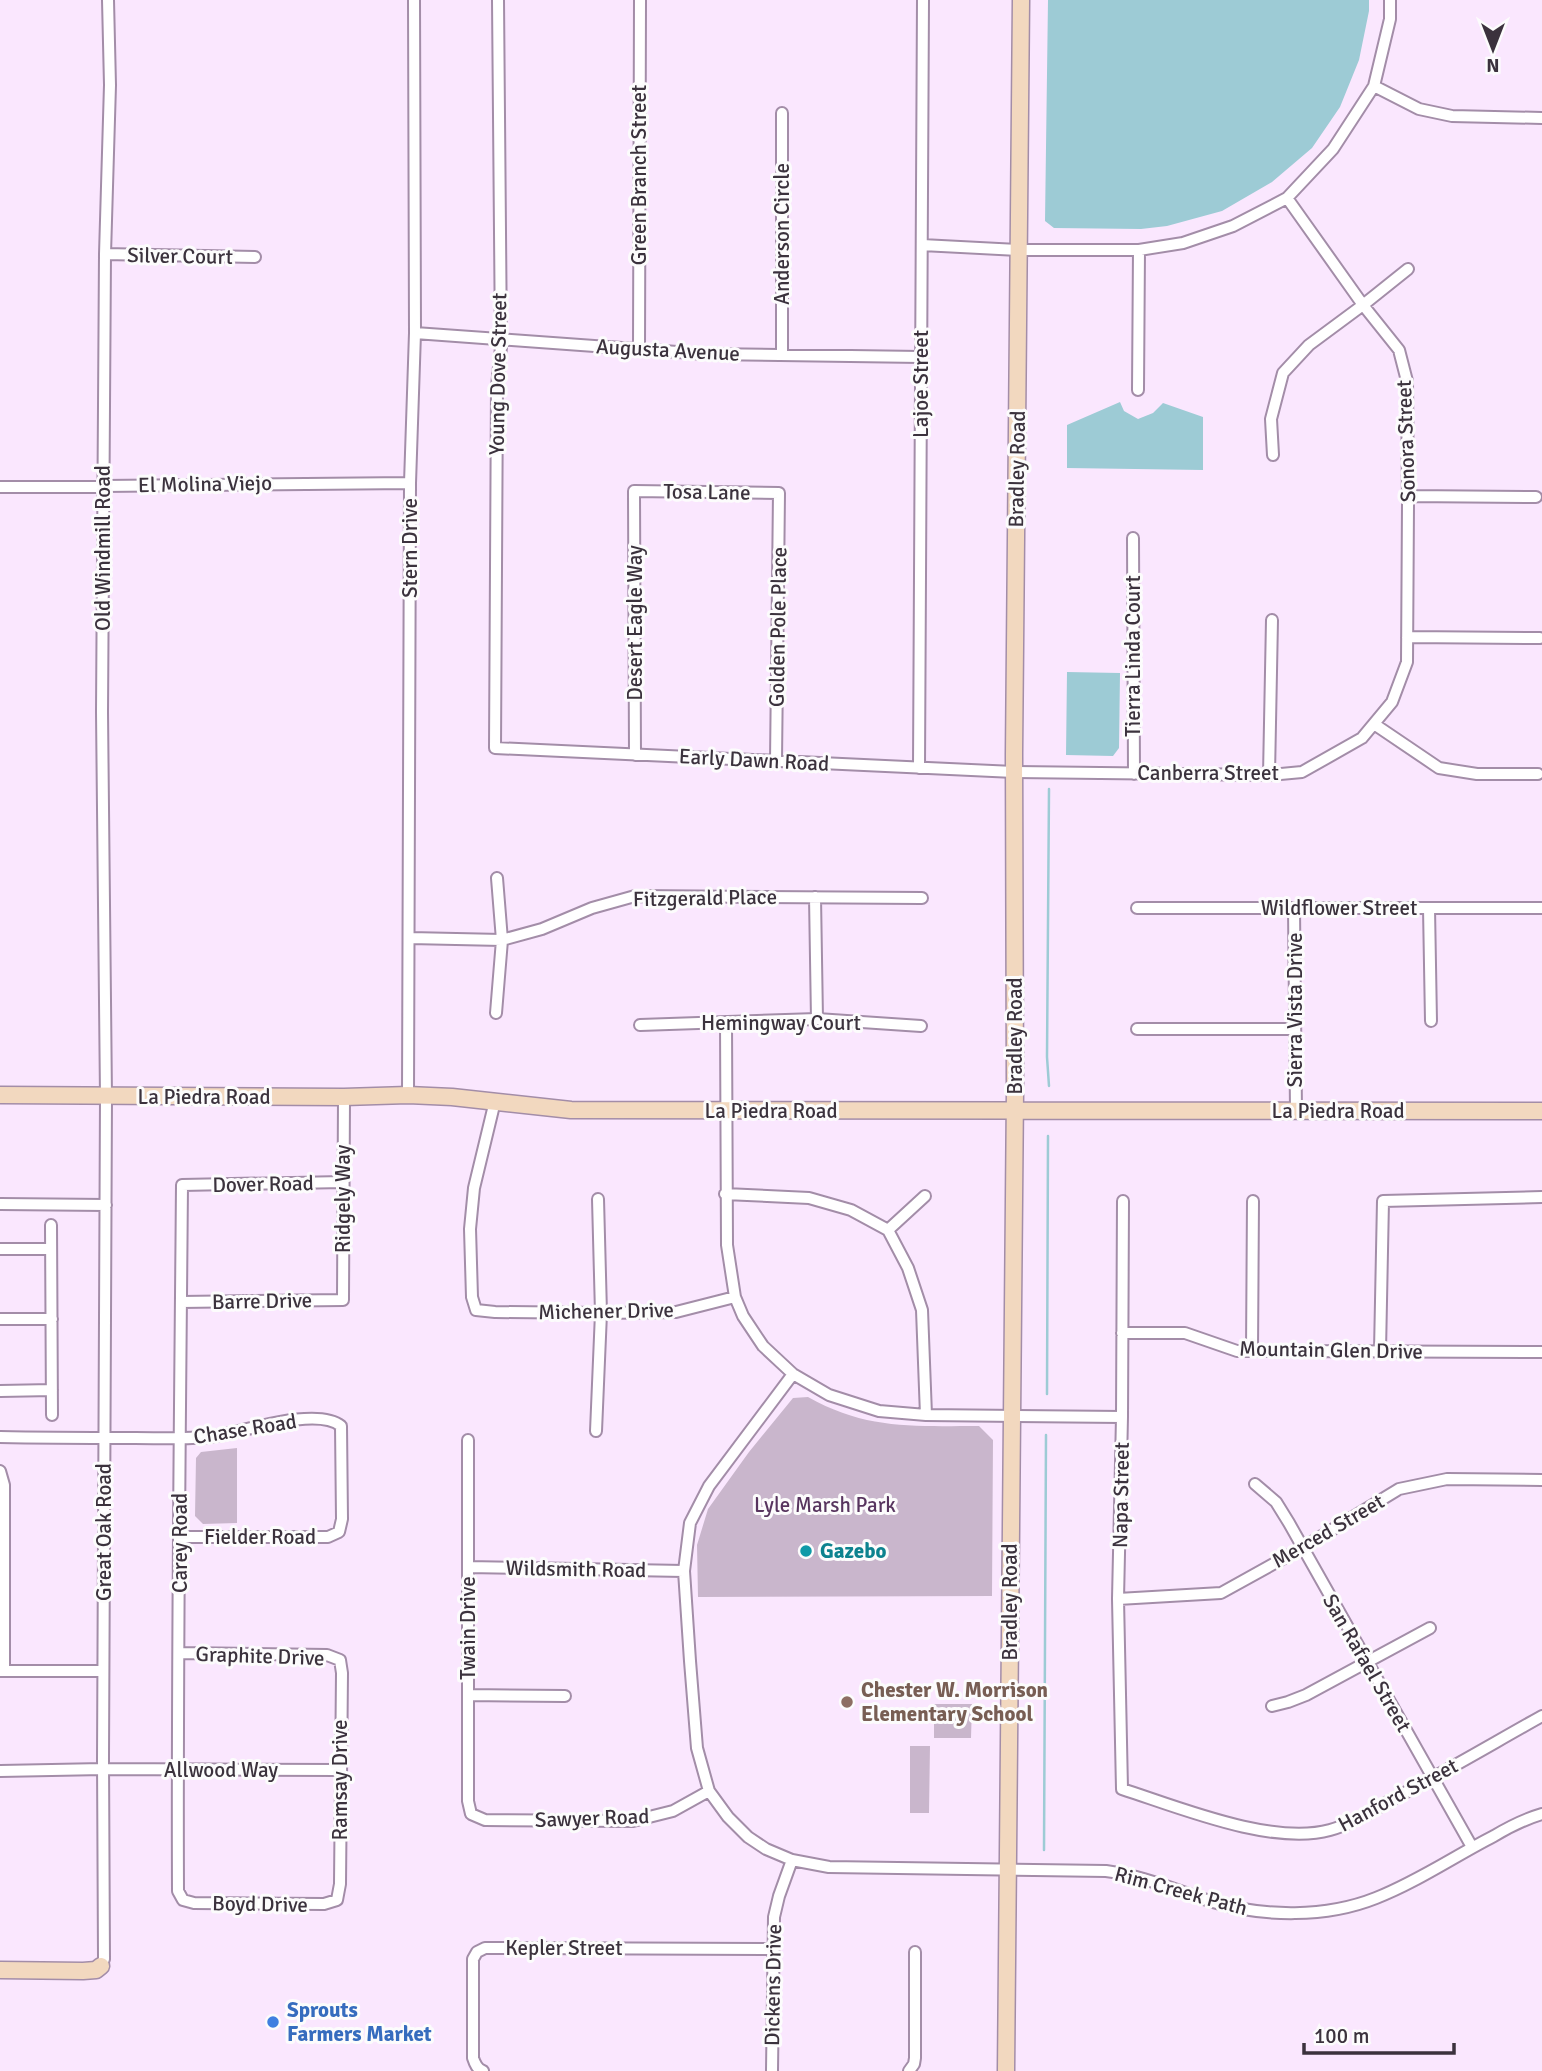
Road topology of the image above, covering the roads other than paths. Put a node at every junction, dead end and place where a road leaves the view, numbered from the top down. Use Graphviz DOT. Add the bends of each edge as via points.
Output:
graph roads {
  1 [pos="108,0"];
  2 [pos="414,0"];
  3 [pos="498,0"];
  4 [pos="640,0"];
  5 [pos="923,0"];
  6 [pos="1021,0"];
  7 [pos="1390,0"];
  8 [pos="1374,86"];
  9 [pos="782,113"];
  10 [pos="1542,118"];
  11 [pos="1287,198"];
  12 [pos="922,245"];
  13 [pos="1019,250"];
  14 [pos="1139,250"];
  15 [pos="105,254"];
  16 [pos="255,257"];
  17 [pos="1408,269"];
  18 [pos="1363,306"];
  19 [pos="415,333"];
  20 [pos="501,340"];
  21 [pos="639,350"];
  22 [pos="782,355"];
  23 [pos="921,357"];
  24 [pos="1138,390"];
  25 [pos="1273,456"];
  26 [pos="410,482"];
  27 [pos="103,485"];
  28 [pos="0,487"];
  29 [pos="634,491"];
  30 [pos="779,493"];
  31 [pos="1408,496"];
  32 [pos="1536,497"];
  33 [pos="1133,538"];
  34 [pos="1272,620"];
  35 [pos="1407,637"];
  36 [pos="1540,638"];
  37 [pos="1374,724"];
  38 [pos="495,748"];
  39 [pos="635,755"];
  40 [pos="776,761"];
  41 [pos="919,768"];
  42 [pos="1014,772"];
  43 [pos="1134,774"];
  44 [pos="1538,774"];
  45 [pos="1269,775"];
  46 [pos="497,878"];
  47 [pos="815,898"];
  48 [pos="922,898"];
  49 [pos="1137,908"];
  50 [pos="1294,908"];
  51 [pos="1429,908"];
  52 [pos="1542,908"];
  53 [pos="410,938"];
  54 [pos="502,940"];
  55 [pos="496,1013"];
  56 [pos="817,1019"];
  57 [pos="1431,1021"];
  58 [pos="726,1022"];
  59 [pos="640,1025"];
  60 [pos="921,1026"];
  61 [pos="1138,1029"];
  62 [pos="1295,1029"];
  63 [pos="0,1095"];
  64 [pos="408,1096"];
  65 [pos="106,1097"];
  66 [pos="344,1097"];
  67 [pos="495,1101"];
  68 [pos="727,1111"];
  69 [pos="1015,1111"];
  70 [pos="1296,1111"];
  71 [pos="1542,1111"];
  72 [pos="343,1182"];
  73 [pos="182,1185"];
  74 [pos="725,1194"];
  75 [pos="925,1196"];
  76 [pos="1542,1197"];
  77 [pos="598,1199"];
  78 [pos="1123,1201"];
  79 [pos="1253,1201"];
  80 [pos="0,1204"];
  81 [pos="106,1205"];
  82 [pos="51,1225"];
  83 [pos="888,1230"];
  84 [pos="0,1249"];
  85 [pos="51,1249"];
  86 [pos="734,1297"];
  87 [pos="343,1300"];
  88 [pos="181,1302"];
  89 [pos="601,1313"];
  90 [pos="0,1319"];
  91 [pos="52,1319"];
  92 [pos="1122,1333"];
  93 [pos="1252,1351"];
  94 [pos="1380,1351"];
  95 [pos="1542,1352"];
  96 [pos="793,1374"];
  97 [pos="52,1390"];
  98 [pos="0,1391"];
  99 [pos="52,1415"];
  100 [pos="926,1415"];
  101 [pos="1012,1415"];
  102 [pos="1122,1417"];
  103 [pos="596,1431"];
  104 [pos="0,1437"];
  105 [pos="104,1438"];
  106 [pos="180,1438"];
  107 [pos="468,1440"];
  108 [pos="0,1471"];
  109 [pos="1542,1480"];
  110 [pos="1255,1484"];
  111 [pos="2,1510"];
  112 [pos="339,1532"];
  113 [pos="180,1537"];
  114 [pos="1302,1548"];
  115 [pos="468,1567"];
  116 [pos="684,1571"];
  117 [pos="1118,1600"];
  118 [pos="1430,1628"];
  119 [pos="179,1653"];
  120 [pos="340,1660"];
  121 [pos="1366,1661"];
  122 [pos="2,1671"];
  123 [pos="103,1671"];
  124 [pos="468,1695"];
  125 [pos="565,1696"];
  126 [pos="1272,1706"];
  127 [pos="1542,1716"];
  128 [pos="103,1769"];
  129 [pos="178,1769"];
  130 [pos="340,1770"];
  131 [pos="0,1771"];
  132 [pos="1433,1778"];
  133 [pos="1122,1789"];
  134 [pos="709,1791"];
  135 [pos="471,1814"];
  136 [pos="1542,1814"];
  137 [pos="1472,1847"];
  138 [pos="792,1860"];
  139 [pos="1009,1868"];
  140 [pos="183,1900"];
  141 [pos="337,1900"];
  142 [pos="772,1949"];
  143 [pos="915,1952"];
  144 [pos="102,1966"];
  145 [pos="0,1970"];
  146 [pos="481,2071"];
  147 [pos="772,2071"];
  148 [pos="909,2071"];
  149 [pos="1006,2071"];
  1 -- 15 [label="street, Old Windmill Road"];
  2 -- 19 [label="street, Stern Drive"];
  3 -- 20 [label="street, Young Dove Street"];
  4 -- 21 [label="street, Green Branch Street"];
  5 -- 12 [label="street, Lajoe Street"];
  6 -- 13 [label="street, Bradley Road"];
  7 -- 8 [label="street"];
  8 -- 10 [label="street" via="1419,108 1452,116"];
  8 -- 11 [label="street" via="1333,149"];
  9 -- 22 [label="street, Anderson Circle"];
  11 -- 14 [label="street" via="1233,226 1183,243"];
  11 -- 18 [label="street, Sonora Street"];
  12 -- 13 [label="street"];
  12 -- 23 [label="street, Lajoe Street"];
  13 -- 14 [label="street"];
  13 -- 42 [label="street, Bradley Road"];
  14 -- 24 [label="street"];
  15 -- 16 [label="street, Silver Court"];
  15 -- 27 [label="street, Old Windmill Road"];
  17 -- 18 [label="street"];
  18 -- 25 [label="street" via="1309,345 1283,373 1270,419"];
  18 -- 31 [label="street, Sonora Street" via="1399,350 1404,371"];
  19 -- 20 [label="street, Augusta Avenue"];
  19 -- 26 [label="street, Stern Drive"];
  20 -- 21 [label="street, Augusta Avenue"];
  20 -- 38 [label="street, Young Dove Street" via="496,386"];
  21 -- 22 [label="street, Augusta Avenue"];
  22 -- 23 [label="street, Augusta Avenue"];
  23 -- 41 [label="street, Lajoe Street"];
  26 -- 27 [label="street, El Molina Viejo"];
  26 -- 53 [label="street, Stern Drive"];
  27 -- 28 [label="street, El Molina Viejo"];
  27 -- 65 [label="street, Old Windmill Road"];
  29 -- 30 [label="street, Tosa Lane"];
  29 -- 39 [label="street, Desert Eagle Way"];
  30 -- 40 [label="street, Golden Pole Place"];
  31 -- 32 [label="street"];
  31 -- 35 [label="street, Sonora Street"];
  33 -- 43 [label="street, Tierra Linda Court"];
  34 -- 45 [label="street"];
  35 -- 36 [label="street"];
  35 -- 37 [label="street, Canberra Street" via="1406,662 1392,702"];
  37 -- 44 [label="street" via="1439,768 1477,774"];
  37 -- 45 [label="street, Canberra Street" via="1362,738 1302,772"];
  38 -- 39 [label="street, Early Dawn Road"];
  39 -- 40 [label="street, Early Dawn Road"];
  40 -- 41 [label="street, Early Dawn Road"];
  41 -- 42 [label="street, Early Dawn Road"];
  42 -- 43 [label="street, Canberra Street"];
  42 -- 69 [label="street, Bradley Road"];
  43 -- 45 [label="street, Canberra Street"];
  46 -- 54 [label="street"];
  47 -- 48 [label="street, Fitzgerald Place"];
  47 -- 54 [label="street, Fitzgerald Place" via="635,896"];
  47 -- 56 [label="street"];
  49 -- 50 [label="street, Wildflower Street"];
  50 -- 51 [label="street, Wildflower Street"];
  50 -- 62 [label="street, Sierra Vista Drive"];
  51 -- 52 [label="street, Wildflower Street"];
  51 -- 57 [label="street"];
  53 -- 54 [label="street, Fitzgerald Place"];
  53 -- 64 [label="street, Stern Drive"];
  54 -- 55 [label="street"];
  56 -- 58 [label="street, Hemingway Court"];
  56 -- 60 [label="street, Hemingway Court"];
  58 -- 59 [label="street, Hemingway Court"];
  58 -- 68 [label="street"];
  61 -- 62 [label="street"];
  62 -- 70 [label="street, Sierra Vista Drive"];
  63 -- 65 [label="street, La Piedra Road"];
  64 -- 66 [label="street, La Piedra Road"];
  64 -- 67 [label="street, La Piedra Road"];
  65 -- 66 [label="street, La Piedra Road"];
  65 -- 81 [label="street, Great Oak Road"];
  66 -- 72 [label="street, Ridgely Way"];
  67 -- 68 [label="street, La Piedra Road" via="571,1111"];
  67 -- 89 [label="street, Michener Drive" via="474,1188 470,1229 476,1310"];
  68 -- 69 [label="street, La Piedra Road"];
  68 -- 74 [label="street"];
  69 -- 70 [label="street, La Piedra Road"];
  69 -- 101 [label="street, Bradley Road"];
  70 -- 71 [label="street, La Piedra Road"];
  72 -- 73 [label="street, Dover Road"];
  72 -- 87 [label="street, Ridgely Way"];
  73 -- 88 [label="street, Carey Road"];
  74 -- 83 [label="street" via="809,1198 851,1210"];
  74 -- 86 [label="street"];
  75 -- 83 [label="street"];
  76 -- 94 [label="street" via="1383,1201"];
  77 -- 89 [label="street"];
  78 -- 92 [label="street, Napa Street"];
  79 -- 93 [label="street"];
  80 -- 81 [label="street"];
  81 -- 105 [label="street, Great Oak Road"];
  82 -- 85 [label="street"];
  83 -- 100 [label="street" via="908,1268 922,1310"];
  84 -- 85 [label="street"];
  85 -- 91 [label="street"];
  86 -- 89 [label="street, Michener Drive" via="676,1312"];
  86 -- 96 [label="street" via="763,1346"];
  87 -- 88 [label="street, Barre Drive"];
  88 -- 106 [label="street, Carey Road"];
  89 -- 103 [label="street"];
  90 -- 91 [label="street"];
  91 -- 97 [label="street"];
  92 -- 93 [label="street, Mountain Glen Drive" via="1185,1334 1237,1351"];
  92 -- 102 [label="street, Napa Street"];
  93 -- 94 [label="street, Mountain Glen Drive"];
  94 -- 95 [label="street, Mountain Glen Drive"];
  96 -- 100 [label="street" via="829,1395 879,1411"];
  96 -- 116 [label="street" via="709,1486 690,1523"];
  97 -- 98 [label="street"];
  97 -- 99 [label="street"];
  100 -- 101 [label="street"];
  101 -- 102 [label="street"];
  101 -- 139 [label="street, Bradley Road"];
  102 -- 117 [label="street, Napa Street"];
  104 -- 105 [label="street, Chase Road"];
  105 -- 106 [label="street, Chase Road"];
  105 -- 123 [label="street, Great Oak Road"];
  106 -- 112 [label="street, Chase Road" via="220,1435 269,1423 331,1420 341,1426"];
  106 -- 113 [label="street, Carey Road"];
  107 -- 115 [label="street, Twain Drive"];
  108 -- 111 [label="street"];
  109 -- 114 [label="street, Merced Street" via="1447,1479 1399,1489"];
  110 -- 114 [label="street, San Rafael Street" via="1276,1502"];
  111 -- 122 [label="street"];
  112 -- 113 [label="street, Fielder Road" via="328,1537"];
  113 -- 119 [label="street, Carey Road"];
  114 -- 117 [label="street, Merced Street" via="1221,1593"];
  114 -- 121 [label="street, San Rafael Street"];
  115 -- 116 [label="street, Wildsmith Road"];
  115 -- 124 [label="street, Twain Drive"];
  116 -- 134 [label="street" via="697,1748"];
  117 -- 133 [label="street, Napa Street"];
  118 -- 121 [label="street"];
  119 -- 120 [label="street, Graphite Drive" via="327,1655"];
  119 -- 129 [label="street, Carey Road"];
  120 -- 130 [label="street, Ramsay Drive"];
  121 -- 126 [label="street" via="1306,1695"];
  121 -- 132 [label="street, San Rafael Street"];
  122 -- 123 [label="street"];
  123 -- 128 [label="street, Great Oak Road"];
  124 -- 125 [label="street"];
  124 -- 135 [label="street, Twain Drive"];
  127 -- 132 [label="street, Hanford Street"];
  128 -- 129 [label="street, Allwood Way"];
  128 -- 131 [label="street, Allwood Way"];
  128 -- 144 [label="street, Great Oak Road"];
  129 -- 130 [label="street, Allwood Way"];
  129 -- 140 [label="street, Carey Road" via="178,1891"];
  130 -- 141 [label="street, Ramsay Drive"];
  132 -- 133 [label="street, Hanford Street" via="1331,1830 1306,1833 1265,1831"];
  132 -- 137 [label="street, San Rafael Street"];
  134 -- 135 [label="street, Sawyer Road" via="673,1811 633,1821 485,1820"];
  134 -- 138 [label="street, Rim Creek Path" via="748,1837"];
  136 -- 137 [label="street, Rim Creek Path"];
  137 -- 139 [label="street, Rim Creek Path" via="1376,1898 1315,1912 1234,1907 1125,1873"];
  138 -- 139 [label="street, Rim Creek Path" via="829,1867"];
  138 -- 142 [label="street, Dickens Drive" via="774,1917"];
  139 -- 149 [label="street, Bradley Road"];
  140 -- 141 [label="street, Boyd Drive" via="324,1904"];
  142 -- 146 [label="street, Kepler Street" via="485,1948 473,1959 474,2058"];
  142 -- 147 [label="street, Dickens Drive"];
  143 -- 148 [label="street" via="915,2058"];
  144 -- 145 [label="street" via="83,1971"];
}
